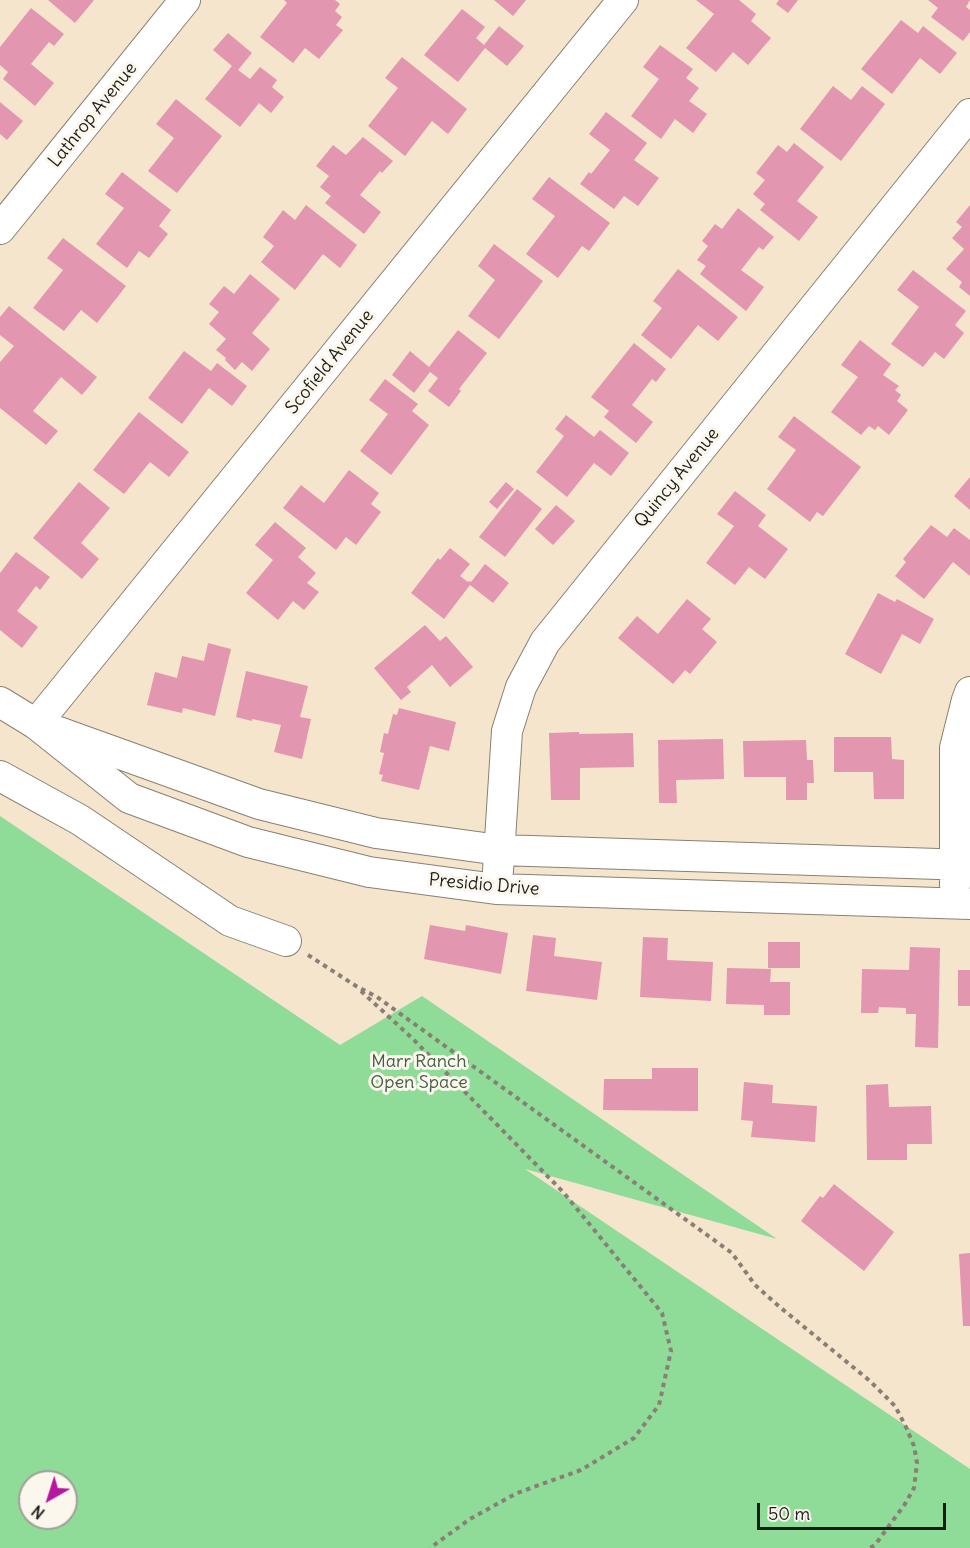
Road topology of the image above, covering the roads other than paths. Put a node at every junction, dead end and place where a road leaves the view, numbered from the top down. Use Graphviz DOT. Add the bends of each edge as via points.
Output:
graph roads {
  1 [pos="185,0"];
  2 [pos="623,0"];
  3 [pos="970,114"];
  4 [pos="0,229"];
  5 [pos="970,692"];
  6 [pos="0,702"];
  7 [pos="36,724"];
  8 [pos="0,776"];
  9 [pos="499,850"];
  10 [pos="963,865"];
  11 [pos="496,889"];
  12 [pos="962,904"];
  13 [pos="286,941"];
  1 -- 4 [label="street, Lathrop Avenue"];
  2 -- 7 [label="street, Scofield Avenue"];
  3 -- 9 [label="street, Quincy Avenue" via="545,642 520,687 507,731"];
  5 -- 10 [label="street" via="956,748"];
  6 -- 7 [label="street, Presidio Drive"];
  7 -- 9 [label="street, Presidio Drive" via="259,804 376,833"];
  7 -- 11 [label="street, Presidio Drive" via="129,798 248,842 369,872"];
  8 -- 13 [label="street" via="80,820 230,921"];
  9 -- 10 [label="street, Presidio Drive"];
  9 -- 11 [label="street, Quincy Avenue"];
  10 -- 12 [label="street"];
  11 -- 12 [label="street, Presidio Drive"];
}
